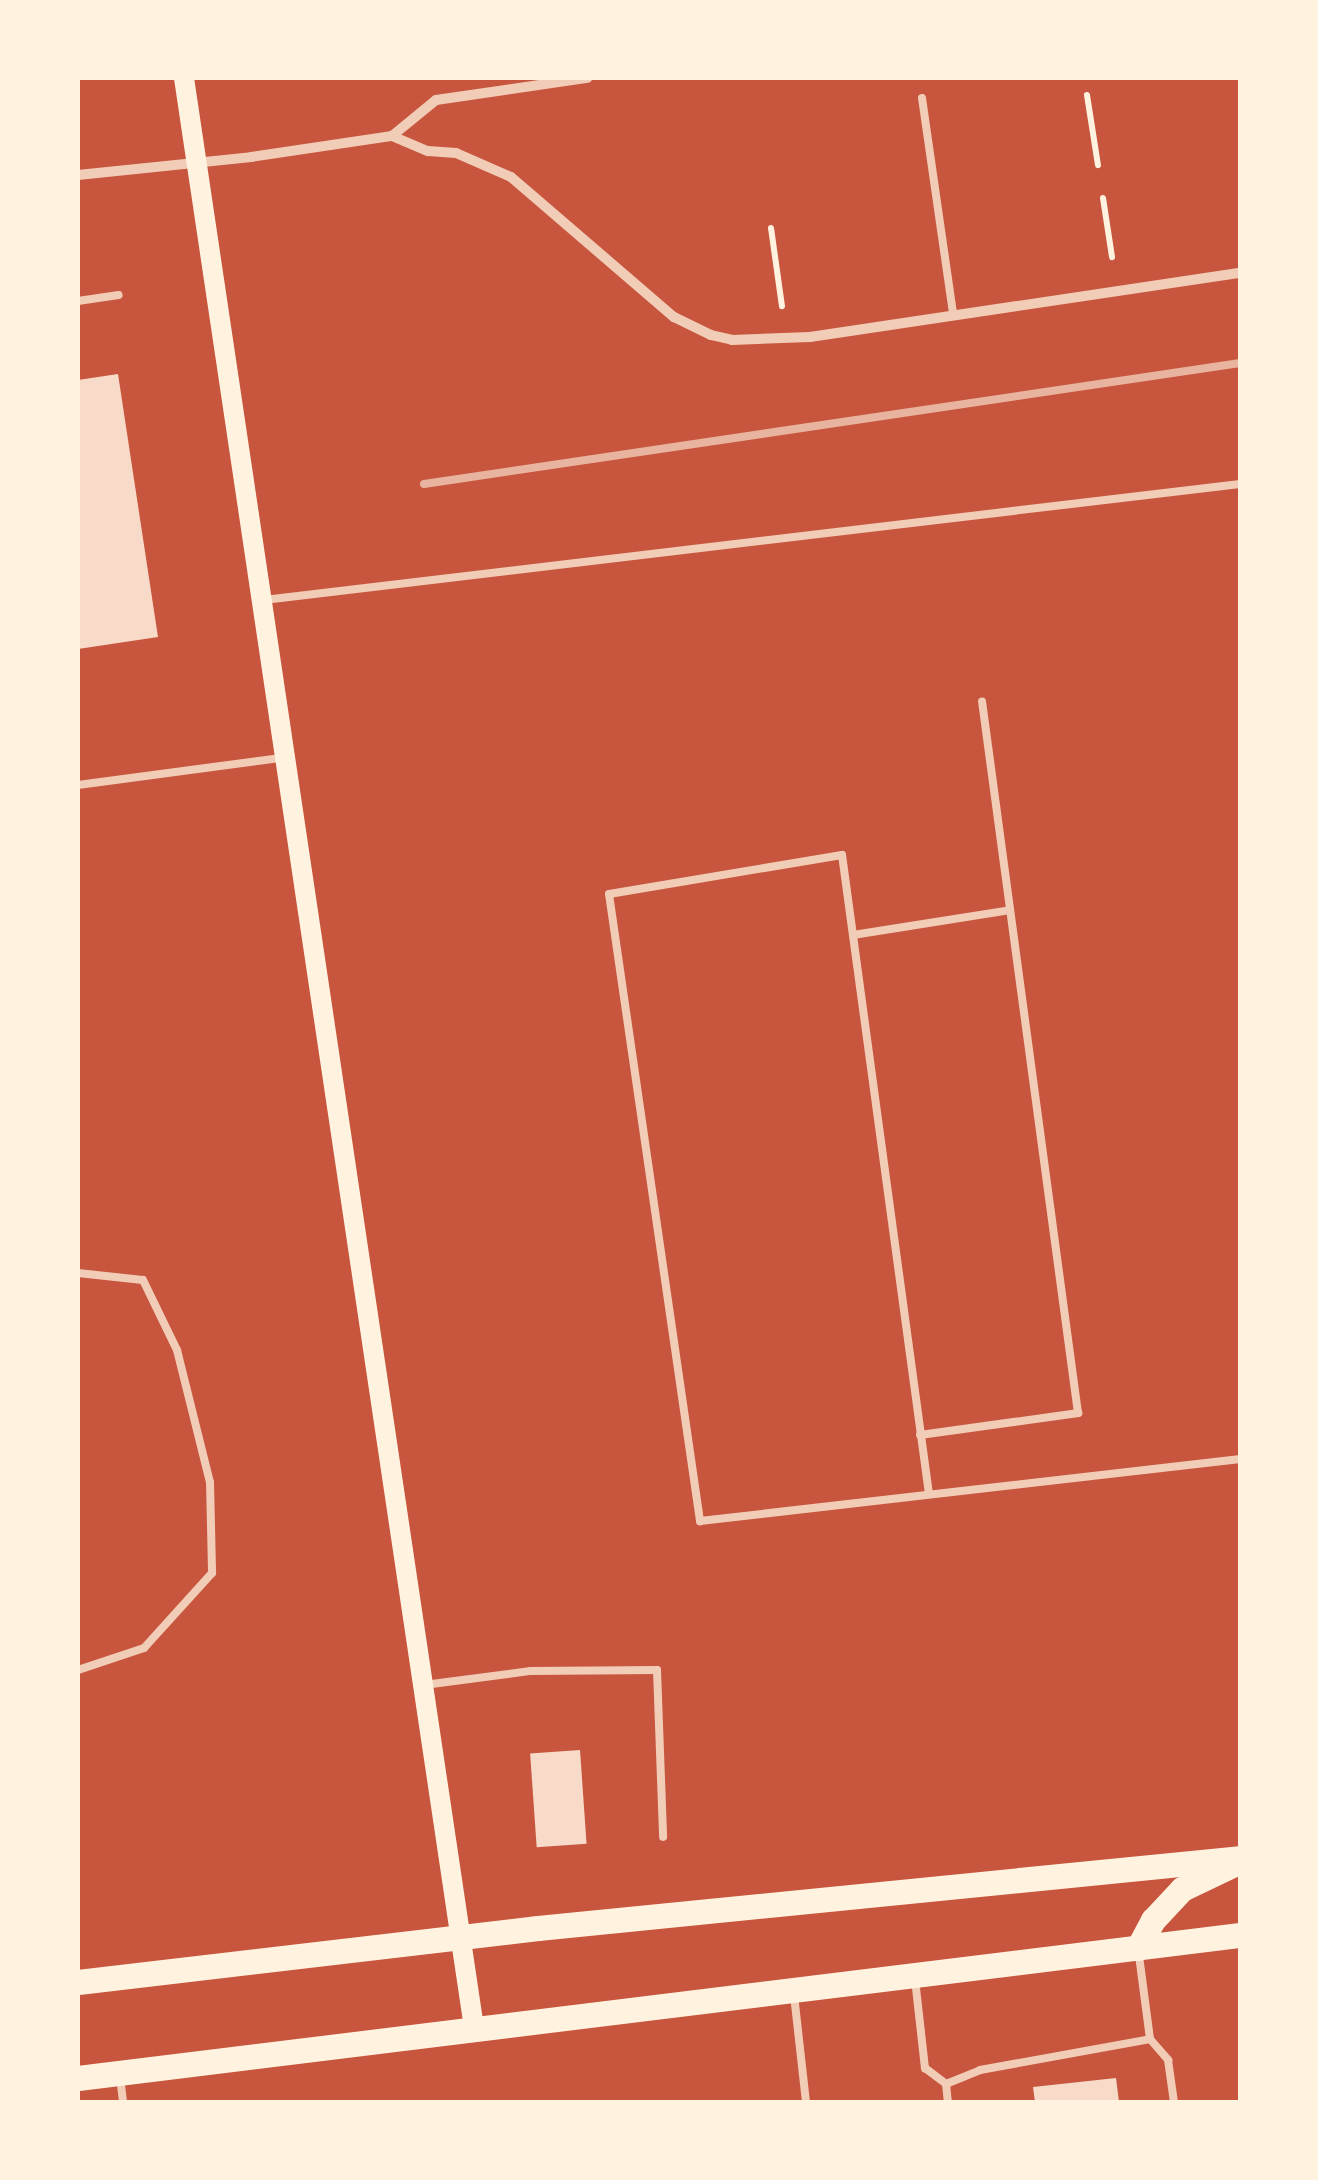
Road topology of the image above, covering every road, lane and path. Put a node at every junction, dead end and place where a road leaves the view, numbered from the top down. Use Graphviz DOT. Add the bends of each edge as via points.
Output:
graph roads {
  1 [pos="184,78"];
  2 [pos="586,78"];
  3 [pos="1088,95"];
  4 [pos="922,98"];
  5 [pos="392,136"];
  6 [pos="196,161"];
  7 [pos="1098,165"];
  8 [pos="78,176"];
  9 [pos="1103,198"];
  10 [pos="770,228"];
  11 [pos="1112,257"];
  12 [pos="1240,273"];
  13 [pos="119,295"];
  14 [pos="78,301"];
  15 [pos="782,306"];
  16 [pos="953,314"];
  17 [pos="1240,484"];
  18 [pos="264,600"];
  19 [pos="982,701"];
  20 [pos="288,757"];
  21 [pos="78,785"];
  22 [pos="1010,910"];
  23 [pos="853,935"];
  24 [pos="78,1273"];
  25 [pos="920,1435"];
  26 [pos="1240,1459"];
  27 [pos="929,1494"];
  28 [pos="78,1670"];
  29 [pos="424,1684"];
  30 [pos="663,1837"];
  31 [pos="1240,1860"];
  32 [pos="1240,1935"];
  33 [pos="460,1936"];
  34 [pos="1138,1948"];
  35 [pos="914,1974"];
  36 [pos="78,1982"];
  37 [pos="793,1990"];
  38 [pos="474,2028"];
  39 [pos="1150,2039"];
  40 [pos="120,2074"];
  41 [pos="78,2078"];
  42 [pos="946,2084"];
  43 [pos="123,2102"];
  44 [pos="806,2102"];
  45 [pos="948,2102"];
  46 [pos="1174,2102"];
  1 -- 6 [label="main road"];
  2 -- 5 [label="street" via="436,100"];
  3 -- 7 [label="path"];
  4 -- 16 [label="lane"];
  5 -- 6 [label="street"];
  5 -- 16 [label="street" via="511,177 656,303 710,335 778,341"];
  6 -- 8 [label="street"];
  6 -- 18 [label="main road"];
  9 -- 11 [label="path"];
  10 -- 15 [label="path"];
  12 -- 16 [label="street"];
  13 -- 14 [label="lane"];
  17 -- 18 [label="lane"];
  18 -- 20 [label="main road"];
  19 -- 22 [label="lane"];
  20 -- 21 [label="lane"];
  20 -- 29 [label="main road"];
  22 -- 23 [label="lane"];
  22 -- 25 [label="lane" via="1078,1413"];
  23 -- 25 [label="lane"];
  23 -- 27 [label="lane" via="842,854 608,894 700,1521"];
  24 -- 28 [label="lane" via="144,1280 177,1350 210,1482 212,1573 144,1648"];
  25 -- 27 [label="lane"];
  26 -- 27 [label="lane"];
  29 -- 30 [label="lane" via="531,1671 657,1670"];
  29 -- 33 [label="main road"];
  31 -- 33 [label="main road"];
  31 -- 34 [label="main road" via="1182,1889 1152,1920"];
  32 -- 34 [label="main road"];
  33 -- 36 [label="main road"];
  33 -- 38 [label="main road"];
  34 -- 35 [label="main road"];
  34 -- 39 [label="lane"];
  35 -- 37 [label="main road"];
  35 -- 42 [label="lane" via="926,2068"];
  37 -- 38 [label="main road"];
  37 -- 44 [label="lane"];
  38 -- 40 [label="main road"];
  39 -- 42 [label="lane" via="980,2070"];
  39 -- 46 [label="lane" via="1168,2060"];
  40 -- 41 [label="main road"];
  40 -- 43 [label="lane"];
  42 -- 45 [label="lane"];
}
